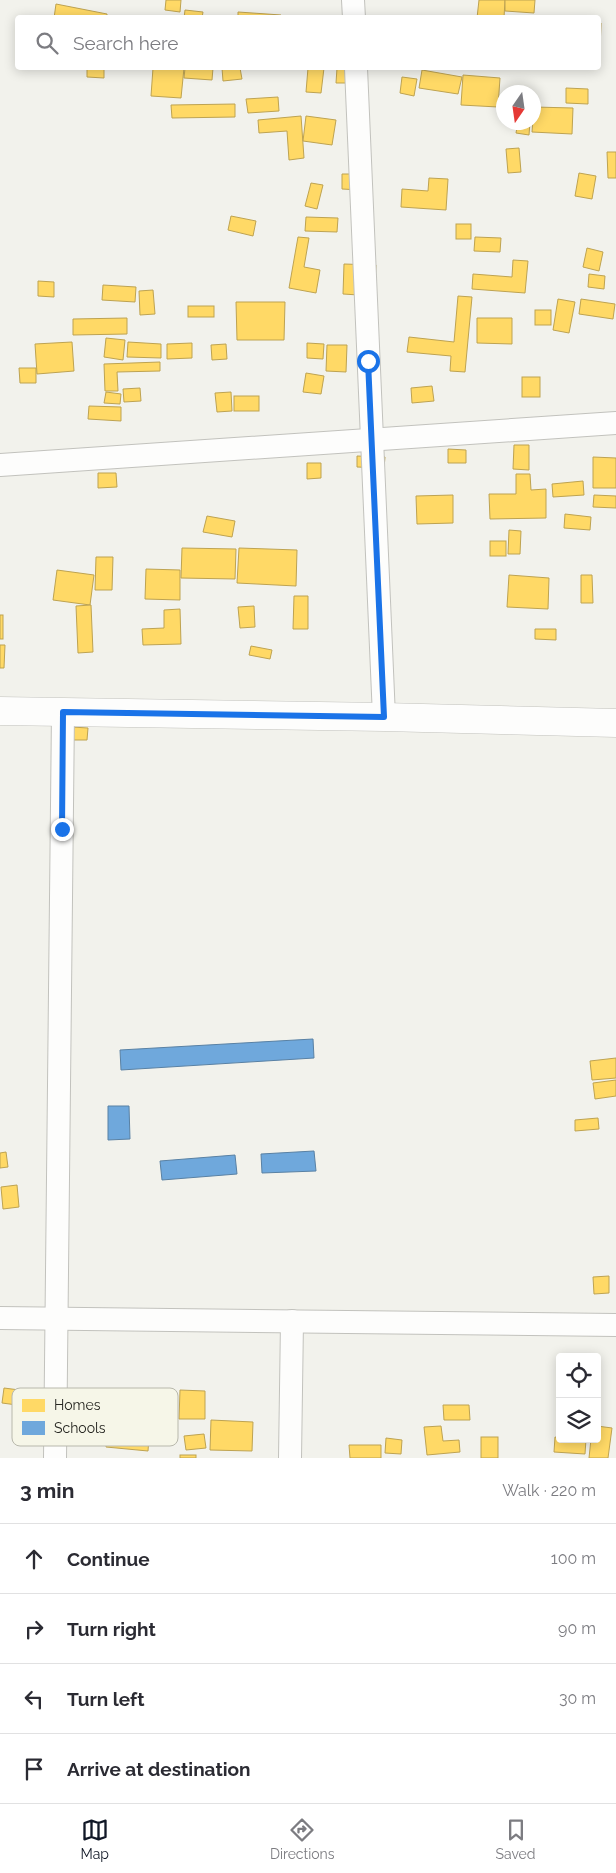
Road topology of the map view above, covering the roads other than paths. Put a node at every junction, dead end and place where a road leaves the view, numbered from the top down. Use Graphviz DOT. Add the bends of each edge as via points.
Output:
graph roads {
  1 [pos="353,0"];
  2 [pos="354,15"];
  3 [pos="356,70"];
  4 [pos="616,423"];
  5 [pos="372,440"];
  6 [pos="0,466"];
  7 [pos="0,711"];
  8 [pos="63,712"];
  9 [pos="384,717"];
  10 [pos="616,723"];
  11 [pos="0,1318"];
  12 [pos="56,1318"];
  13 [pos="292,1321"];
  14 [pos="616,1325"];
  15 [pos="56,1388"];
  16 [pos="290,1458"];
  1 -- 2 [label="street"];
  3 -- 5 [label="street"];
  4 -- 5 [label="street"];
  5 -- 6 [label="street"];
  5 -- 9 [label="street"];
  7 -- 8 [label="street"];
  8 -- 9 [label="street"];
  8 -- 12 [label="street"];
  9 -- 10 [label="street"];
  11 -- 12 [label="street"];
  12 -- 13 [label="street"];
  12 -- 15 [label="street"];
  13 -- 14 [label="street"];
  13 -- 16 [label="street"];
}
